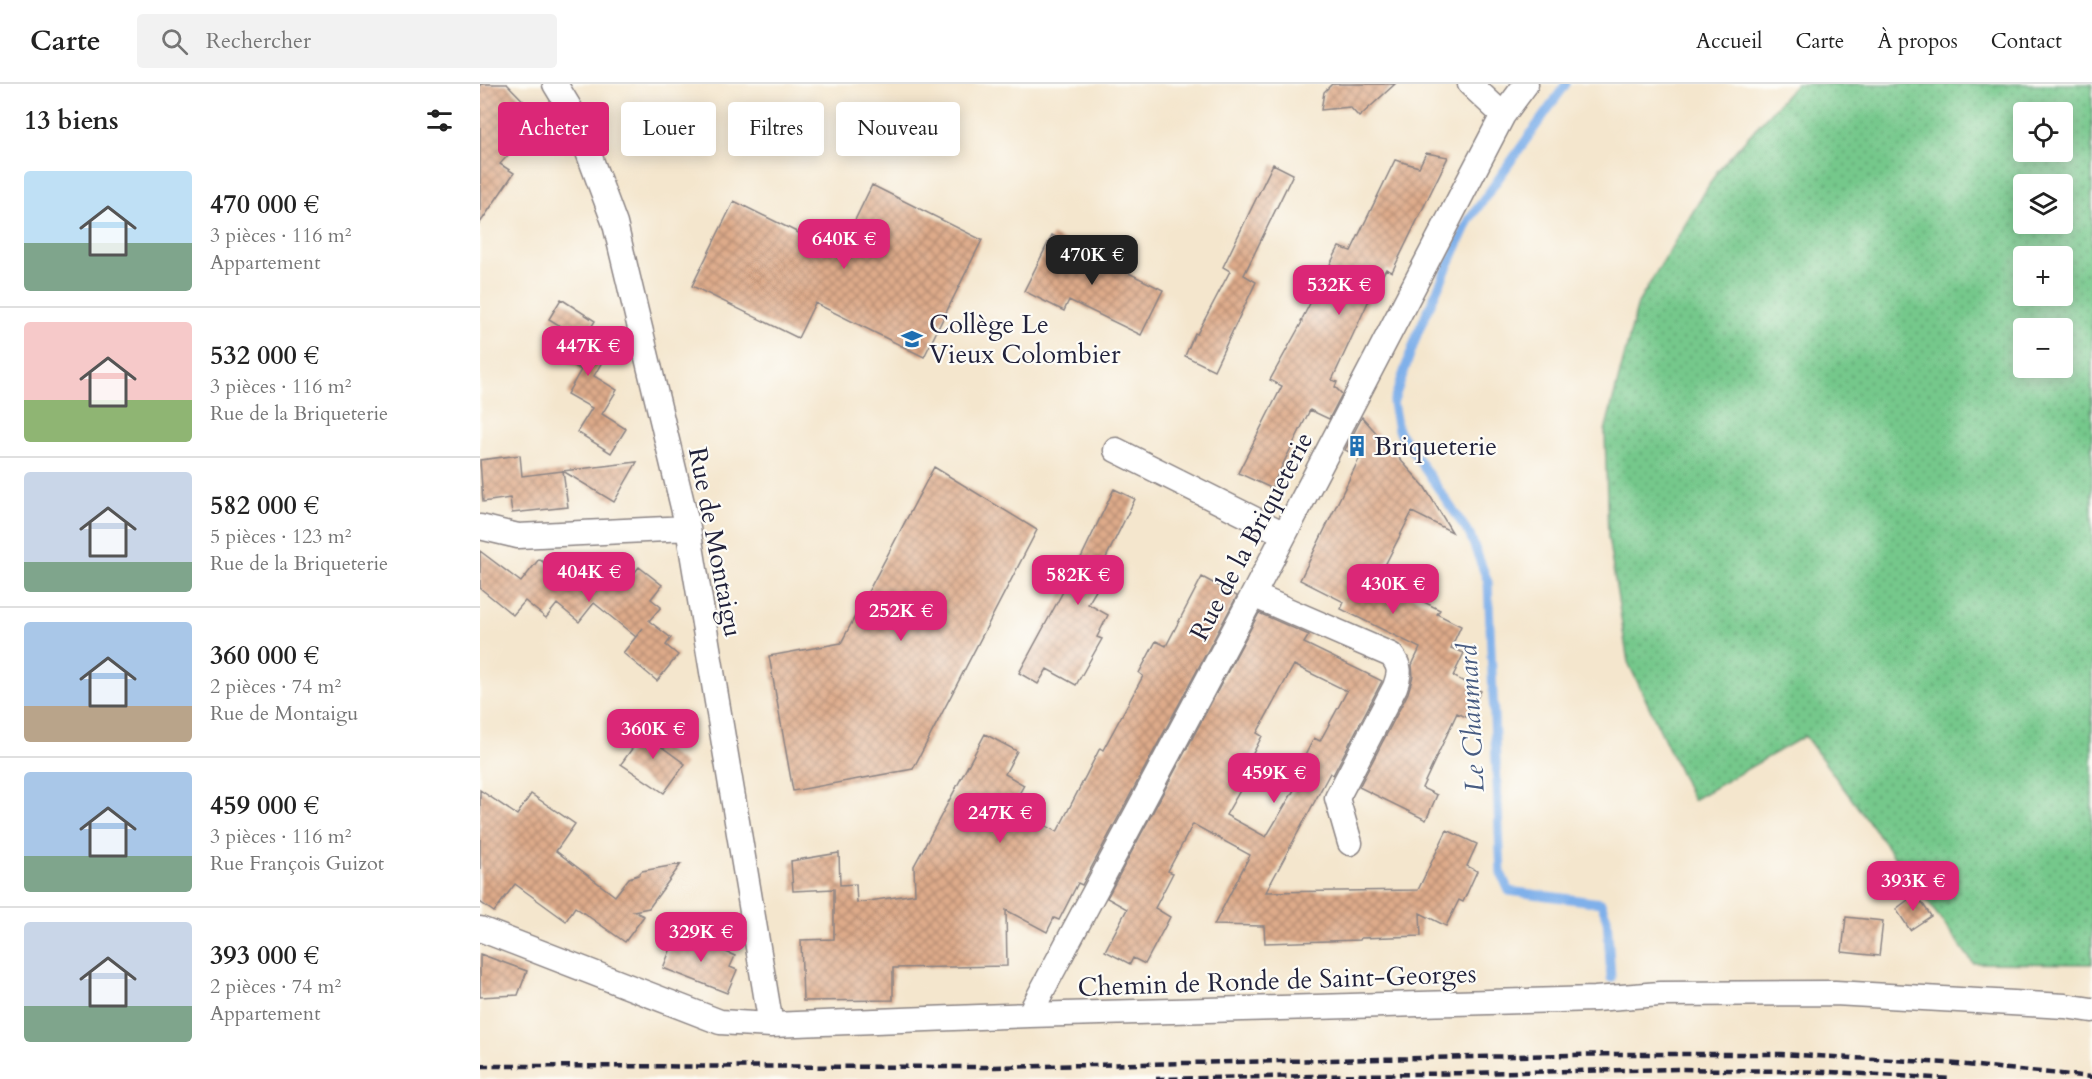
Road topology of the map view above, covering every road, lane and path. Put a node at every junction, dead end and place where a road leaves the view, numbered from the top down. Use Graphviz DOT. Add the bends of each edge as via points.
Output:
graph roads {
  1 [pos="555,84"];
  2 [pos="1470,84"];
  3 [pos="1526,84"];
  4 [pos="1503,115"];
  5 [pos="1116,450"];
  6 [pos="480,527"];
  7 [pos="688,528"];
  8 [pos="1284,534"];
  9 [pos="1253,595"];
  10 [pos="1350,843"];
  11 [pos="480,929"];
  12 [pos="2092,1010"];
  13 [pos="1029,1015"];
  14 [pos="771,1025"];
  1 -- 7 [label="street, Rue de Montaigu" via="575,117 615,224"];
  2 -- 4 [label="street"];
  3 -- 4 [label="street, Rue de la Briqueterie"];
  4 -- 8 [label="street, Rue de la Briqueterie"];
  5 -- 8 [label="street"];
  6 -- 7 [label="street" via="518,536"];
  7 -- 14 [label="street, Rue de Montaigu"];
  8 -- 9 [label="street, Rue de la Briqueterie"];
  9 -- 10 [label="street" via="1391,655 1399,665 1395,687 1337,798"];
  9 -- 13 [label="street, Rue de la Briqueterie"];
  11 -- 14 [label="street, Chemin de Ronde de Saint-Georges" via="720,1022"];
  12 -- 13 [label="street, Chemin de Ronde de Saint-Georges" via="1835,993 1660,994"];
  13 -- 14 [label="street, Chemin de Ronde de Saint-Georges"];
}
